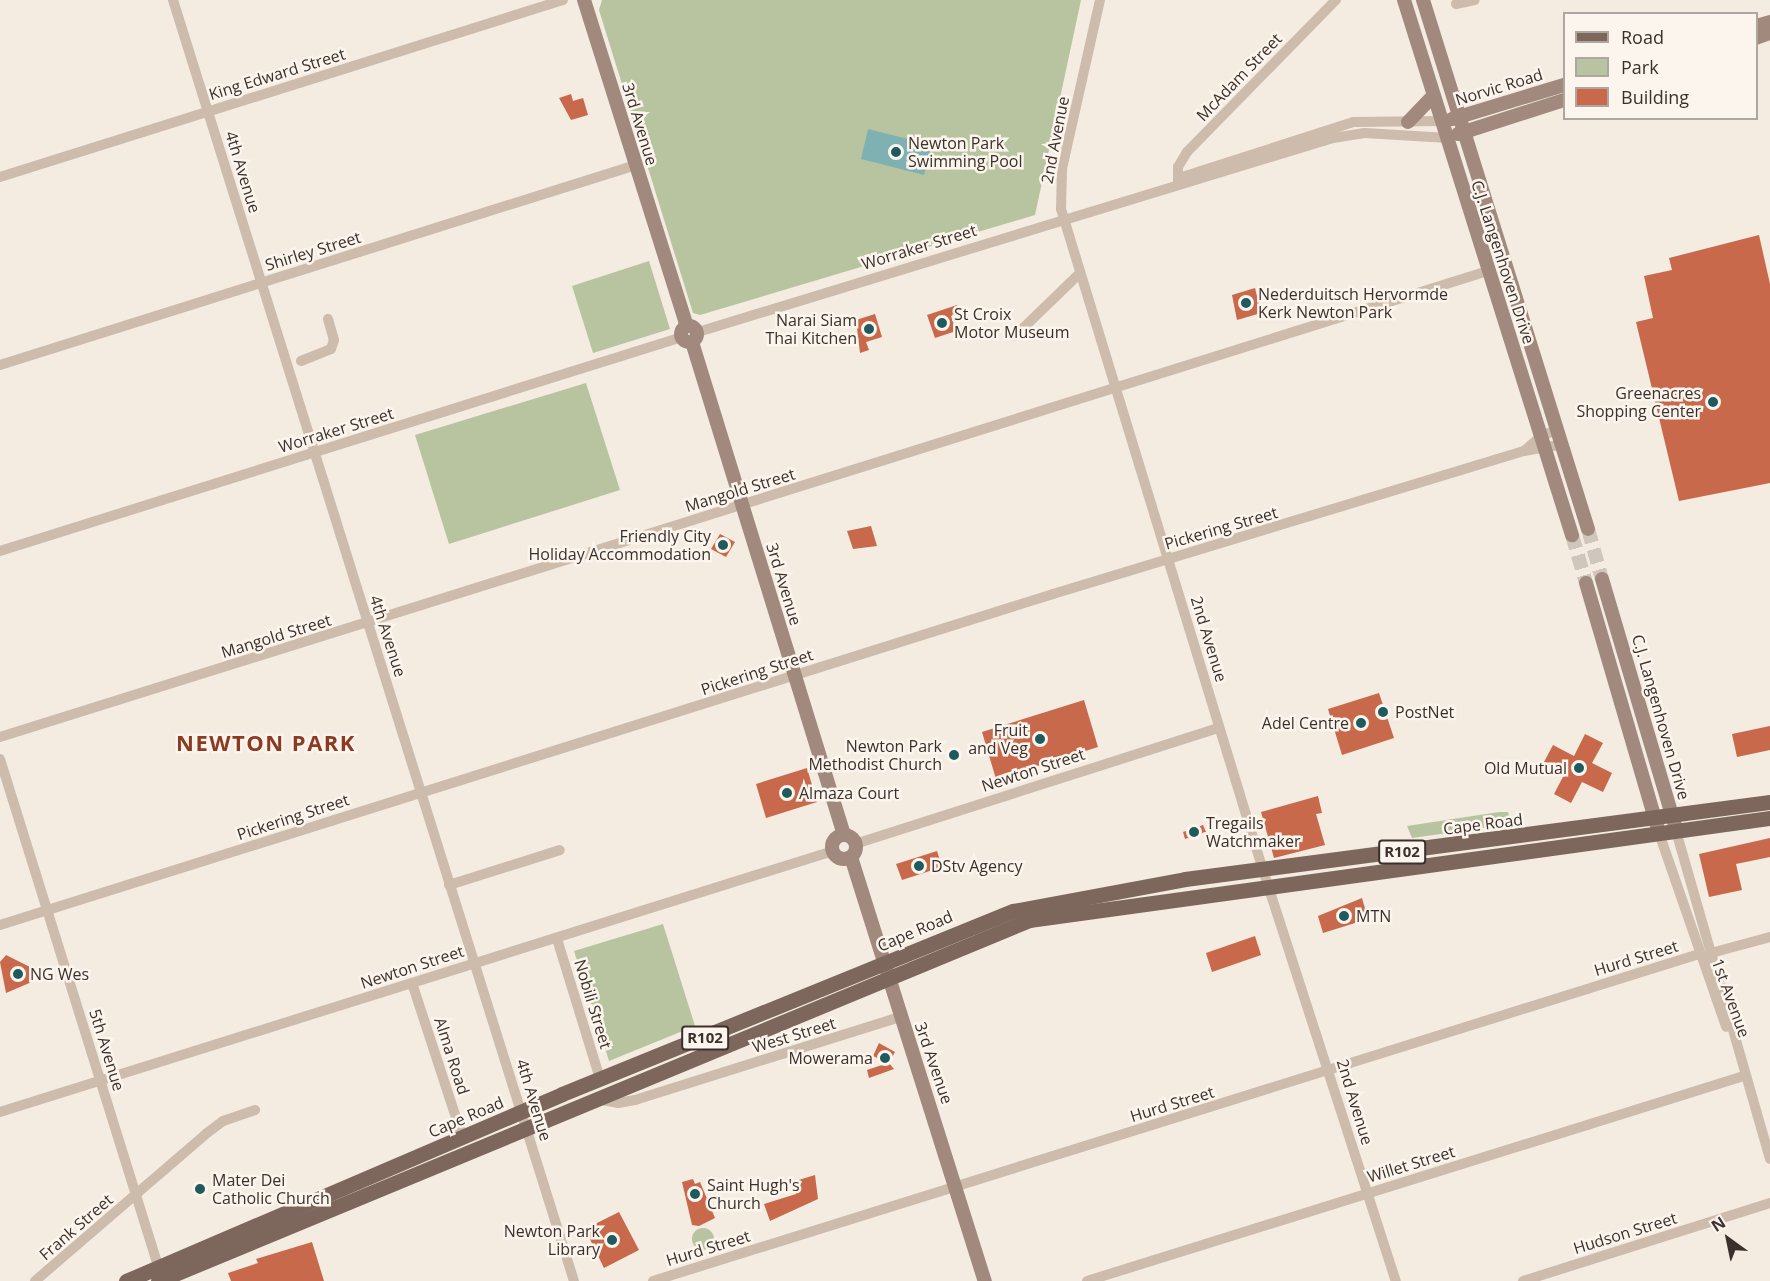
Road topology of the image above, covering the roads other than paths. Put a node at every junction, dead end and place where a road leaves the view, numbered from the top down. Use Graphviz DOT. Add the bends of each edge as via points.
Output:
graph roads {
  1 [pos="173,0"];
  2 [pos="563,0"];
  3 [pos="584,0"];
  4 [pos="1100,0"];
  5 [pos="1336,0"];
  6 [pos="1404,0"];
  7 [pos="1423,0"];
  8 [pos="1475,0"];
  9 [pos="1456,4"];
  10 [pos="1563,85"];
  11 [pos="1434,95"];
  12 [pos="1563,100"];
  13 [pos="208,112"];
  14 [pos="1460,116"];
  15 [pos="1408,122"];
  16 [pos="1443,122"];
  17 [pos="1465,132"];
  18 [pos="1448,138"];
  19 [pos="636,165"];
  20 [pos="0,177"];
  21 [pos="1177,181"];
  22 [pos="1063,218"];
  23 [pos="1488,271"];
  24 [pos="1079,274"];
  25 [pos="261,282"];
  26 [pos="328,319"];
  27 [pos="690,334"];
  28 [pos="1015,336"];
  29 [pos="300,361"];
  30 [pos="0,365"];
  31 [pos="1116,388"];
  32 [pos="1557,430"];
  33 [pos="1541,436"];
  34 [pos="1562,444"];
  35 [pos="1546,450"];
  36 [pos="1524,451"];
  37 [pos="314,452"];
  38 [pos="742,505"];
  39 [pos="1588,529"];
  40 [pos="1572,535"];
  41 [pos="0,551"];
  42 [pos="1169,559"];
  43 [pos="1602,579"];
  44 [pos="1586,583"];
  45 [pos="368,623"];
  46 [pos="796,675"];
  47 [pos="1220,728"];
  48 [pos="0,737"];
  49 [pos="0,759"];
  50 [pos="422,792"];
  51 [pos="1770,802"];
  52 [pos="1770,819"];
  53 [pos="1674,824"];
  54 [pos="1657,826"];
  55 [pos="850,846"];
  56 [pos="560,850"];
  57 [pos="833,851"];
  58 [pos="1263,870"];
  59 [pos="449,885"];
  60 [pos="1270,886"];
  61 [pos="47,910"];
  62 [pos="0,925"];
  63 [pos="1770,937"];
  64 [pos="557,939"];
  65 [pos="1711,953"];
  66 [pos="1699,954"];
  67 [pos="474,963"];
  68 [pos="886,970"];
  69 [pos="412,983"];
  70 [pos="900,1017"];
  71 [pos="1737,1055"];
  72 [pos="1330,1070"];
  73 [pos="1744,1076"];
  74 [pos="600,1079"];
  75 [pos="100,1080"];
  76 [pos="592,1098"];
  77 [pos="255,1110"];
  78 [pos="0,1112"];
  79 [pos="524,1119"];
  80 [pos="463,1138"];
  81 [pos="1770,1159"];
  82 [pos="955,1187"];
  83 [pos="1368,1193"];
  84 [pos="136,1195"];
  85 [pos="1770,1203"];
  86 [pos="160,1276"];
  87 [pos="35,1281"];
  88 [pos="126,1281"];
  89 [pos="573,1281"];
  90 [pos="654,1281"];
  91 [pos="985,1281"];
  92 [pos="1087,1281"];
  93 [pos="1396,1281"];
  94 [pos="1523,1281"];
  1 -- 13 [label="street, 4th Avenue"];
  2 -- 13 [label="street, King Edward Street"];
  3 -- 19 [label="main road, 3rd Avenue"];
  4 -- 22 [label="street, 2nd Avenue" via="1062,169"];
  5 -- 21 [label="street, McAdam Street" via="1187,152"];
  6 -- 11 [label="main road, C.J. Langenhoven Drive"];
  7 -- 14 [label="main road, C.J. Langenhoven Drive"];
  8 -- 9 [label="street"];
  10 -- 14 [label="main road, Norvic Road"];
  11 -- 15 [label="main road"];
  11 -- 16 [label="main road, C.J. Langenhoven Drive"];
  12 -- 17 [label="main road, Norvic Road"];
  13 -- 20 [label="street, King Edward Street"];
  13 -- 25 [label="street, 4th Avenue"];
  14 -- 16 [label="main road, Norvic Road"];
  14 -- 17 [label="main road, C.J. Langenhoven Drive"];
  15 -- 16 [label="street, Worraker Street"];
  15 -- 21 [label="street, Worraker Street" via="1339,126"];
  16 -- 18 [label="main road, C.J. Langenhoven Drive"];
  17 -- 18 [label="main road, Norvic Road"];
  17 -- 32 [label="main road, C.J. Langenhoven Drive"];
  18 -- 21 [label="street, Worraker Street" via="1357,133"];
  18 -- 23 [label="main road, C.J. Langenhoven Drive"];
  19 -- 25 [label="street, Shirley Street"];
  19 -- 27 [label="main road, 3rd Avenue"];
  21 -- 22 [label="street, Worraker Street"];
  22 -- 24 [label="street, 2nd Avenue"];
  22 -- 27 [label="street, Worraker Street"];
  23 -- 31 [label="street, Mangold Street"];
  23 -- 33 [label="main road, C.J. Langenhoven Drive"];
  24 -- 28 [label="street"];
  24 -- 31 [label="street, 2nd Avenue"];
  25 -- 30 [label="street, Shirley Street"];
  25 -- 37 [label="street, 4th Avenue"];
  26 -- 29 [label="street" via="334,340 331,349"];
  27 -- 37 [label="street, Worraker Street"];
  27 -- 38 [label="main road, 3rd Avenue"];
  31 -- 38 [label="street, Mangold Street"];
  31 -- 42 [label="street, 2nd Avenue"];
  32 -- 33 [label="street, Pickering Street"];
  32 -- 34 [label="main road, C.J. Langenhoven Drive"];
  33 -- 35 [label="main road, C.J. Langenhoven Drive"];
  33 -- 36 [label="street, Pickering Street"];
  34 -- 35 [label="street, Pickering Street"];
  34 -- 39 [label="main road, C.J. Langenhoven Drive"];
  35 -- 36 [label="street, Pickering Street"];
  35 -- 40 [label="main road, C.J. Langenhoven Drive"];
  36 -- 42 [label="street, Pickering Street"];
  37 -- 41 [label="street, Worraker Street"];
  37 -- 45 [label="street, 4th Avenue"];
  38 -- 45 [label="street, Mangold Street"];
  38 -- 46 [label="main road, 3rd Avenue"];
  42 -- 46 [label="street, Pickering Street"];
  42 -- 47 [label="street, 2nd Avenue"];
  43 -- 53 [label="main road, C.J. Langenhoven Drive"];
  44 -- 54 [label="main road, C.J. Langenhoven Drive"];
  45 -- 48 [label="street, Mangold Street"];
  45 -- 50 [label="street, 4th Avenue"];
  46 -- 50 [label="street, Pickering Street"];
  46 -- 55 [label="main road, 3rd Avenue"];
  47 -- 55 [label="street, Newton Street"];
  47 -- 58 [label="street, 2nd Avenue"];
  49 -- 61 [label="street, 5th Avenue"];
  50 -- 59 [label="street, 4th Avenue"];
  50 -- 61 [label="street, Pickering Street"];
  51 -- 53 [label="main road, Cape Road / R102"];
  52 -- 53 [label="main road, Cape Road / R102"];
  53 -- 54 [label="main road, Cape Road / R102"];
  53 -- 65 [label="street, 1st Avenue"];
  54 -- 58 [label="main road, Cape Road / R102"];
  54 -- 60 [label="main road, Cape Road / R102"];
  54 -- 66 [label="street, 1st Avenue"];
  55 -- 57 [label="main road" via="840,858"];
  55 -- 68 [label="main road, 3rd Avenue"];
  56 -- 59 [label="street"];
  57 -- 64 [label="street, Newton Street"];
  58 -- 60 [label="street, 2nd Avenue"];
  58 -- 68 [label="main road, Cape Road / R102" via="1045,902 981,922"];
  59 -- 67 [label="street, 4th Avenue"];
  60 -- 68 [label="main road, Cape Road / R102" via="1029,920"];
  60 -- 72 [label="street, 2nd Avenue"];
  61 -- 62 [label="street, Pickering Street"];
  61 -- 75 [label="street, 5th Avenue"];
  63 -- 65 [label="street"];
  64 -- 67 [label="street, Newton Street"];
  64 -- 74 [label="street, Nobili Street"];
  65 -- 71 [label="street, 1st Avenue"];
  66 -- 71 [label="street, 1st Avenue"];
  66 -- 72 [label="street, Hurd Street"];
  67 -- 69 [label="street, Newton Street"];
  67 -- 79 [label="street, 4th Avenue"];
  68 -- 70 [label="main road, 3rd Avenue"];
  68 -- 74 [label="main road, Cape Road / R102"];
  68 -- 76 [label="main road, Cape Road / R102"];
  69 -- 75 [label="street, Newton Street"];
  69 -- 80 [label="street, Alma Road"];
  70 -- 76 [label="street, West Street" via="619,1103"];
  70 -- 82 [label="main road, 3rd Avenue"];
  71 -- 73 [label="street"];
  72 -- 82 [label="street, Hurd Street"];
  72 -- 83 [label="street, 2nd Avenue"];
  73 -- 81 [label="street"];
  73 -- 83 [label="street, Willet Street"];
  74 -- 79 [label="main road, Cape Road / R102"];
  75 -- 78 [label="street, Newton Street"];
  75 -- 84 [label="street, 5th Avenue"];
  76 -- 79 [label="main road, Cape Road / R102"];
  77 -- 84 [label="street" via="223,1121"];
  79 -- 80 [label="main road, Cape Road / R102"];
  79 -- 86 [label="main road, Cape Road / R102"];
  79 -- 89 [label="street, 4th Avenue"];
  80 -- 86 [label="main road, Cape Road / R102"];
  82 -- 90 [label="street, Hurd Street"];
  82 -- 91 [label="main road, 3rd Avenue"];
  83 -- 92 [label="street, Willet Street"];
  83 -- 93 [label="street, 2nd Avenue"];
  84 -- 86 [label="street, 5th Avenue"];
  84 -- 87 [label="street, Frank Street"];
  85 -- 94 [label="street, Hudson Street"];
  86 -- 88 [label="main road, Cape Road / R102"];
}
